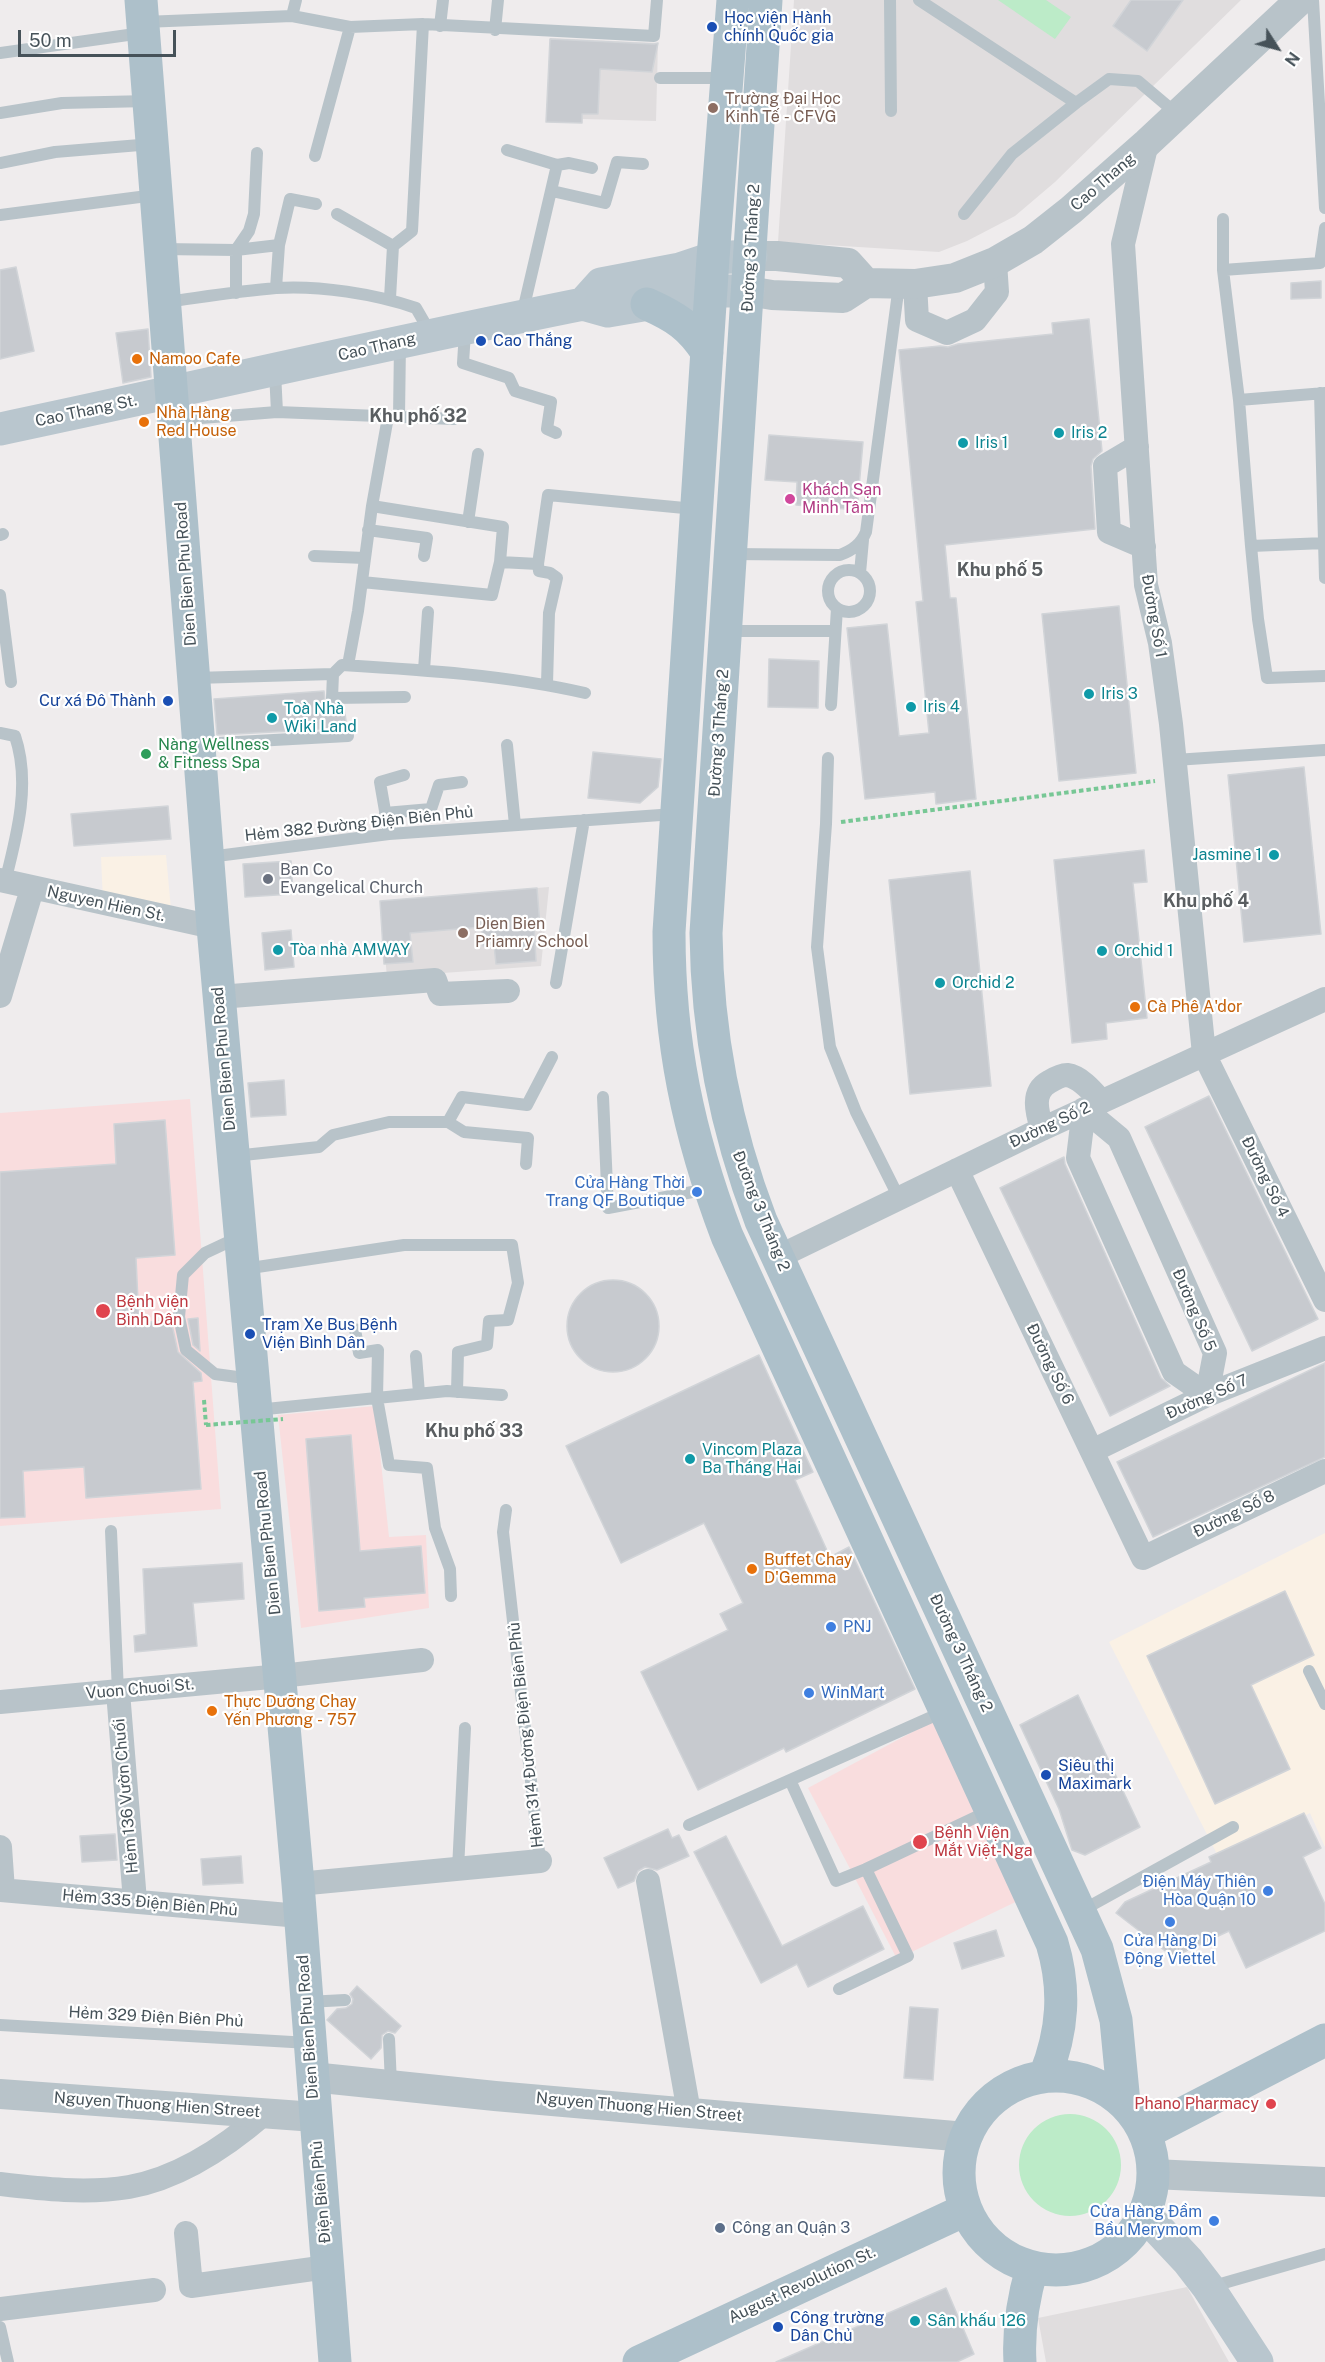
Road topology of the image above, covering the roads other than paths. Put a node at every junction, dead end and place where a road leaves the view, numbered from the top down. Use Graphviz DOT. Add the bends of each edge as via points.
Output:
graph roads {
  1 [pos="296,0"];
  2 [pos="443,0"];
  3 [pos="498,0"];
  4 [pos="657,0"];
  5 [pos="732,0"];
  6 [pos="766,0"];
  7 [pos="890,0"];
  8 [pos="919,0"];
  9 [pos="1300,0"];
  10 [pos="1313,0"];
  11 [pos="292,16"];
  12 [pos="142,18"];
  13 [pos="423,24"];
  14 [pos="440,26"];
  15 [pos="350,27"];
  16 [pos="495,30"];
  17 [pos="0,53"];
  18 [pos="660,78"];
  19 [pos="727,78"];
  20 [pos="149,101"];
  21 [pos="1076,103"];
  22 [pos="891,111"];
  23 [pos="0,113"];
  24 [pos="1177,115"];
  25 [pos="1147,143"];
  26 [pos="153,144"];
  27 [pos="507,150"];
  28 [pos="257,153"];
  29 [pos="315,156"];
  30 [pos="0,163"];
  31 [pos="643,164"];
  32 [pos="557,165"];
  33 [pos="592,168"];
  34 [pos="552,191"];
  35 [pos="156,195"];
  36 [pos="316,204"];
  37 [pos="1325,208"];
  38 [pos="337,214"];
  39 [pos="964,214"];
  40 [pos="0,215"];
  41 [pos="1223,219"];
  42 [pos="1325,228"];
  43 [pos="279,245"];
  44 [pos="393,246"];
  45 [pos="160,249"];
  46 [pos="236,250"];
  47 [pos="751,256"];
  48 [pos="713,258"];
  49 [pos="995,262"];
  50 [pos="1223,270"];
  51 [pos="866,283"];
  52 [pos="907,285"];
  53 [pos="276,288"];
  54 [pos="711,291"];
  55 [pos="748,291"];
  56 [pos="236,293"];
  57 [pos="390,298"];
  58 [pos="165,302"];
  59 [pos="583,304"];
  60 [pos="647,304"];
  61 [pos="522,316"];
  62 [pos="465,327"];
  63 [pos="431,334"];
  64 [pos="400,342"];
  65 [pos="707,352"];
  66 [pos="275,371"];
  67 [pos="1322,393"];
  68 [pos="1239,400"];
  69 [pos="173,406"];
  70 [pos="276,412"];
  71 [pos="394,417"];
  72 [pos="454,419"];
  73 [pos="0,429"];
  74 [pos="556,433"];
  75 [pos="1137,447"];
  76 [pos="478,454"];
  77 [pos="372,506"];
  78 [pos="696,509"];
  79 [pos="468,522"];
  80 [pos="368,530"];
  81 [pos="863,540"];
  82 [pos="1324,543"];
  83 [pos="1251,546"];
  84 [pos="1144,547"];
  85 [pos="731,554"];
  86 [pos="314,556"];
  87 [pos="424,556"];
  88 [pos="365,558"];
  89 [pos="500,561"];
  90 [pos="538,564"];
  91 [pos="860,573"];
  92 [pos="1325,578"];
  93 [pos="362,582"];
  94 [pos="0,595"];
  95 [pos="837,608"];
  96 [pos="428,612"];
  97 [pos="726,631"];
  98 [pos="836,631"];
  99 [pos="3,641"];
  100 [pos="348,665"];
  101 [pos="424,670"];
  102 [pos="333,674"];
  103 [pos="1325,676"];
  104 [pos="194,678"];
  105 [pos="11,682"];
  106 [pos="547,684"];
  107 [pos="585,693"];
  108 [pos="405,697"];
  109 [pos="831,705"];
  110 [pos="0,733"];
  111 [pos="348,736"];
  112 [pos="199,744"];
  113 [pos="507,745"];
  114 [pos="1325,750"];
  115 [pos="828,758"];
  116 [pos="1176,770"];
  117 [pos="404,775"];
  118 [pos="462,782"];
  119 [pos="385,813"];
  120 [pos="676,814"];
  121 [pos="584,820"];
  122 [pos="515,825"];
  123 [pos="389,834"];
  124 [pos="207,857"];
  125 [pos="3,881"];
  126 [pos="33,889"];
  127 [pos="213,927"];
  128 [pos="556,983"];
  129 [pos="508,991"];
  130 [pos="0,996"];
  131 [pos="219,997"];
  132 [pos="1325,999"];
  133 [pos="1204,1054"];
  134 [pos="552,1057"];
  135 [pos="603,1097"];
  136 [pos="1092,1105"];
  137 [pos="448,1122"];
  138 [pos="1042,1129"];
  139 [pos="233,1156"];
  140 [pos="526,1164"];
  141 [pos="957,1170"];
  142 [pos="709,1188"];
  143 [pos="899,1198"];
  144 [pos="240,1237"];
  145 [pos="778,1257"];
  146 [pos="243,1269"];
  147 [pos="1325,1300"];
  148 [pos="355,1329"];
  149 [pos="1325,1348"];
  150 [pos="416,1356"];
  151 [pos="457,1392"];
  152 [pos="419,1394"];
  153 [pos="502,1395"];
  154 [pos="1207,1395"];
  155 [pos="377,1398"];
  156 [pos="263,1403"];
  157 [pos="1092,1451"];
  158 [pos="1325,1471"];
  159 [pos="506,1510"];
  160 [pos="111,1531"];
  161 [pos="1143,1558"];
  162 [pos="451,1596"];
  163 [pos="422,1660"];
  164 [pos="1309,1671"];
  165 [pos="281,1676"];
  166 [pos="118,1692"];
  167 [pos="0,1702"];
  168 [pos="1325,1704"];
  169 [pos="946,1711"];
  170 [pos="465,1728"];
  171 [pos="790,1780"];
  172 [pos="992,1810"];
  173 [pos="689,1825"];
  174 [pos="1233,1827"];
  175 [pos="0,1847"];
  176 [pos="540,1861"];
  177 [pos="458,1869"];
  178 [pos="866,1869"];
  179 [pos="648,1881"];
  180 [pos="298,1884"];
  181 [pos="2,1890"];
  182 [pos="135,1901"];
  183 [pos="1080,1911"];
  184 [pos="300,1916"];
  185 [pos="839,1989"];
  186 [pos="345,2000"];
  187 [pos="307,2002"];
  188 [pos="0,2025"];
  189 [pos="389,2039"];
  190 [pos="1325,2040"];
  191 [pos="310,2043"];
  192 [pos="1045,2076"];
  193 [pos="312,2077"];
  194 [pos="391,2084"];
  195 [pos="0,2094"];
  196 [pos="1124,2103"];
  197 [pos="689,2112"];
  198 [pos="265,2113"];
  199 [pos="315,2117"];
  200 [pos="1145,2133"];
  201 [pos="966,2137"];
  202 [pos="1153,2174"];
  203 [pos="1325,2182"];
  204 [pos="0,2184"];
  205 [pos="965,2210"];
  206 [pos="1144,2214"];
  207 [pos="186,2233"];
  208 [pos="1325,2254"];
  209 [pos="327,2266"];
  210 [pos="1032,2268"];
  211 [pos="1208,2287"];
  212 [pos="154,2290"];
  213 [pos="0,2309"];
  214 [pos="0,2327"];
  215 [pos="670,2355"];
  216 [pos="8,2362"];
  217 [pos="334,2362"];
  218 [pos="639,2362"];
  219 [pos="1020,2362"];
  220 [pos="1257,2362"];
  1 -- 11 [label="lane"];
  2 -- 14 [label="lane"];
  3 -- 16 [label="lane"];
  4 -- 16 [label="lane" via="654,36"];
  5 -- 19 [label="main road"];
  6 -- 47 [label="main road, Đường 3 Tháng 2"];
  7 -- 22 [label="lane"];
  8 -- 21 [label="lane"];
  9 -- 24 [label="street, Cao Thang"];
  10 -- 37 [label="lane"];
  11 -- 12 [label="lane"];
  11 -- 15 [label="lane"];
  12 -- 17 [label="lane"];
  12 -- 20 [label="main road, Dien Bien Phu Road"];
  13 -- 14 [label="lane"];
  13 -- 15 [label="lane"];
  13 -- 44 [label="lane" via="412,231"];
  14 -- 16 [label="lane"];
  15 -- 29 [label="lane"];
  18 -- 19 [label="lane"];
  19 -- 48 [label="main road"];
  20 -- 23 [label="lane" via="62,104"];
  20 -- 26 [label="main road, Dien Bien Phu Road"];
  21 -- 24 [label="lane" via="1109,79 1138,81"];
  21 -- 39 [label="lane" via="1012,154"];
  24 -- 25 [label="street, Cao Thang"];
  25 -- 49 [label="street, Cao Thang" via="1033,240"];
  25 -- 75 [label="street, Đường Số 1" via="1123,244"];
  26 -- 30 [label="lane" via="55,152"];
  26 -- 35 [label="main road, Dien Bien Phu Road"];
  27 -- 32 [label="lane"];
  28 -- 46 [label="lane" via="254,214 249,231"];
  31 -- 34 [label="lane" via="617,162 604,203"];
  32 -- 33 [label="lane" via="569,163"];
  32 -- 34 [label="lane"];
  34 -- 61 [label="lane"];
  35 -- 40 [label="lane"];
  35 -- 45 [label="main road, Dien Bien Phu Road"];
  36 -- 43 [label="lane" via="290,199"];
  38 -- 44 [label="lane"];
  41 -- 50 [label="lane"];
  42 -- 50 [label="lane" via="1320,263"];
  43 -- 46 [label="lane"];
  43 -- 53 [label="lane"];
  44 -- 57 [label="lane"];
  45 -- 46 [label="lane"];
  45 -- 58 [label="main road, Dien Bien Phu Road"];
  46 -- 56 [label="lane"];
  47 -- 48 [label="main road"];
  47 -- 51 [label="street" via="848,263"];
  47 -- 55 [label="main road, Đường 3 Tháng 2"];
  48 -- 54 [label="main road"];
  48 -- 59 [label="main road" via="680,269 601,284"];
  49 -- 52 [label="street, Cao Thang" via="955,278"];
  49 -- 52 [label="street" via="997,292 975,320 947,333 917,320"];
  50 -- 68 [label="lane"];
  51 -- 52 [label="street, Cao Thang"];
  51 -- 55 [label="street, Cao Thang" via="843,298"];
  52 -- 81 [label="lane"];
  53 -- 56 [label="lane"];
  53 -- 57 [label="lane"];
  54 -- 55 [label="main road, Cao Thang"];
  54 -- 60 [label="main road, Cao Thang"];
  54 -- 65 [label="main road"];
  55 -- 85 [label="main road, Đường 3 Tháng 2"];
  56 -- 58 [label="lane"];
  57 -- 63 [label="lane" via="416,308"];
  58 -- 69 [label="main road, Dien Bien Phu Road"];
  59 -- 60 [label="main road, Cao Thang" via="608,311"];
  59 -- 61 [label="main road, Cao Thang"];
  60 -- 65 [label="main road" via="685,325"];
  61 -- 62 [label="main road, Cao Thang"];
  62 -- 63 [label="main road, Cao Thang"];
  62 -- 74 [label="lane" via="463,363 509,378 515,391 550,402 547,429"];
  63 -- 64 [label="main road, Cao Thang"];
  64 -- 66 [label="main road, Cao Thang"];
  64 -- 71 [label="lane"];
  65 -- 78 [label="main road"];
  66 -- 69 [label="main road, Cao Thang"];
  66 -- 70 [label="lane"];
  67 -- 68 [label="lane"];
  67 -- 82 [label="lane"];
  68 -- 83 [label="lane"];
  69 -- 70 [label="lane"];
  69 -- 73 [label="main road, Cao Thang St."];
  69 -- 104 [label="main road, Dien Bien Phu Road"];
  70 -- 71 [label="lane"];
  71 -- 72 [label="lane"];
  71 -- 77 [label="lane"];
  75 -- 84 [label="street, Đường Số 1"];
  75 -- 84 [label="street" via="1106,466 1109,532"];
  76 -- 79 [label="lane"];
  77 -- 79 [label="lane"];
  77 -- 80 [label="lane"];
  78 -- 90 [label="lane" via="548,495"];
  78 -- 120 [label="main road"];
  79 -- 89 [label="lane" via="503,527"];
  80 -- 87 [label="lane" via="427,538"];
  80 -- 88 [label="lane"];
  81 -- 85 [label="lane" via="840,555"];
  81 -- 91 [label="lane"];
  82 -- 83 [label="lane"];
  82 -- 92 [label="lane"];
  83 -- 103 [label="lane" via="1267,678"];
  84 -- 116 [label="street, Đường Số 1" via="1146,585 1160,643"];
  85 -- 97 [label="main road, Đường 3 Tháng 2"];
  86 -- 88 [label="lane"];
  88 -- 93 [label="lane"];
  89 -- 90 [label="lane"];
  89 -- 93 [label="lane" via="492,595"];
  90 -- 106 [label="lane" via="539,571 557,578 549,613"];
  91 -- 95 [label="lane" via="843,571 832,578 829,598"];
  91 -- 95 [label="lane" via="870,585 869,599 860,610 845,612"];
  93 -- 100 [label="lane"];
  94 -- 99 [label="lane"];
  95 -- 98 [label="lane"];
  96 -- 101 [label="lane"];
  97 -- 98 [label="lane"];
  97 -- 145 [label="main road, Đường 3 Tháng 2" via="706,933 708,1006 726,1115 748,1186"];
  98 -- 109 [label="lane"];
  99 -- 105 [label="lane"];
  100 -- 101 [label="lane"];
  100 -- 102 [label="lane" via="342,665"];
  101 -- 106 [label="lane"];
  102 -- 104 [label="lane"];
  102 -- 108 [label="lane" via="332,698"];
  104 -- 112 [label="main road, Dien Bien Phu Road"];
  106 -- 107 [label="lane"];
  110 -- 125 [label="lane" via="15,736 21,786 20,813"];
  111 -- 112 [label="lane"];
  112 -- 124 [label="main road, Dien Bien Phu Road"];
  113 -- 122 [label="lane"];
  114 -- 116 [label="lane"];
  115 -- 143 [label="lane" via="817,947 830,1047 855,1112"];
  116 -- 133 [label="street, Đường Số 1"];
  117 -- 119 [label="lane" via="380,782"];
  118 -- 119 [label="lane" via="439,785 431,809"];
  119 -- 123 [label="lane"];
  120 -- 121 [label="lane, Hẻm 382 Đường Điện Biên Phủ"];
  120 -- 142 [label="main road" via="669,932 671,1010 690,1125"];
  121 -- 122 [label="lane, Hẻm 382 Đường Điện Biên Phủ"];
  121 -- 128 [label="lane"];
  122 -- 123 [label="lane, Hẻm 382 Đường Điện Biên Phủ"];
  123 -- 124 [label="lane, Hẻm 382 Đường Điện Biên Phủ"];
  124 -- 127 [label="main road, Dien Bien Phu Road"];
  125 -- 126 [label="street, Nguyen Hien St."];
  126 -- 127 [label="street, Nguyen Hien St."];
  126 -- 130 [label="street"];
  127 -- 131 [label="main road, Dien Bien Phu Road"];
  129 -- 131 [label="street" via="440,994 435,980"];
  131 -- 139 [label="main road, Dien Bien Phu Road"];
  132 -- 133 [label="street, Đường Số 2"];
  133 -- 136 [label="street, Đường Số 2"];
  133 -- 147 [label="street, Đường Số 4"];
  134 -- 137 [label="lane" via="527,1105 462,1097"];
  135 -- 142 [label="lane" via="608,1208"];
  136 -- 138 [label="street, Đường Số 2"];
  136 -- 138 [label="street, Đường Số 5" via="1080,1081 1067,1075 1056,1078 1043,1085 1037,1094"];
  136 -- 154 [label="street, Đường Số 5" via="1119,1138 1215,1353"];
  136 -- 154 [label="street" via="1078,1158 1174,1372"];
  137 -- 139 [label="lane" via="389,1122 333,1135 319,1147"];
  137 -- 140 [label="lane" via="464,1132 528,1138"];
  138 -- 141 [label="street, Đường Số 2"];
  139 -- 144 [label="main road, Dien Bien Phu Road"];
  141 -- 143 [label="street, Đường Số 2"];
  141 -- 157 [label="street, Đường Số 6"];
  142 -- 169 [label="main road" via="727,1236"];
  143 -- 145 [label="street, Đường Số 2"];
  144 -- 146 [label="main road, Dien Bien Phu Road"];
  144 -- 156 [label="lane" via="205,1253 183,1275 178,1317 186,1350 215,1374"];
  145 -- 183 [label="main road, Đường 3 Tháng 2"];
  146 -- 151 [label="lane" via="404,1245 512,1245 518,1283 508,1320 489,1322 487,1345 458,1352"];
  146 -- 156 [label="main road, Dien Bien Phu Road"];
  148 -- 155 [label="lane" via="359,1353 378,1350"];
  149 -- 154 [label="street, Đường Số 7"];
  150 -- 152 [label="lane"];
  151 -- 152 [label="lane"];
  151 -- 153 [label="lane"];
  152 -- 155 [label="lane"];
  154 -- 157 [label="street, Đường Số 7"];
  155 -- 156 [label="lane"];
  155 -- 162 [label="lane" via="389,1465 427,1468 435,1528 450,1569"];
  156 -- 165 [label="main road, Dien Bien Phu Road"];
  157 -- 161 [label="street, Đường Số 6"];
  158 -- 161 [label="street, Đường Số 8"];
  159 -- 176 [label="lane, Hẻm 314 Đường Điện Biên Phủ" via="503,1532"];
  160 -- 166 [label="lane"];
  163 -- 165 [label="street, Vuon Chuoi St."];
  164 -- 168 [label="lane"];
  165 -- 166 [label="street, Vuon Chuoi St."];
  165 -- 180 [label="main road, Dien Bien Phu Road"];
  166 -- 167 [label="street, Vuon Chuoi St."];
  166 -- 182 [label="street, Hẻm 136 Vườn Chuối"];
  169 -- 171 [label="lane"];
  169 -- 172 [label="main road"];
  170 -- 177 [label="lane"];
  171 -- 173 [label="lane"];
  171 -- 178 [label="lane" via="836,1881"];
  172 -- 178 [label="lane"];
  172 -- 192 [label="main road" via="1046,1926 1058,1961 1061,2018"];
  174 -- 183 [label="lane"];
  175 -- 181 [label="street"];
  176 -- 177 [label="street, Hẻm 314 Đường Điện Biên Phủ"];
  177 -- 180 [label="street, Hẻm 314 Đường Điện Biên Phủ"];
  178 -- 185 [label="lane" via="909,1956"];
  179 -- 197 [label="street"];
  180 -- 184 [label="main road, Dien Bien Phu Road"];
  181 -- 182 [label="street, Hẻm 335 Điện Biên Phủ"];
  182 -- 184 [label="street, Hẻm 335 Điện Biên Phủ"];
  183 -- 196 [label="main road, Đường 3 Tháng 2" via="1111,1995"];
  184 -- 187 [label="main road, Dien Bien Phu Road"];
  186 -- 187 [label="lane"];
  187 -- 191 [label="main road, Dien Bien Phu Road"];
  188 -- 191 [label="lane, Hẻm 329 Ðiện Biên Phủ"];
  189 -- 194 [label="lane"];
  190 -- 200 [label="main road"];
  191 -- 193 [label="main road, Dien Bien Phu Road"];
  192 -- 196 [label="main road" via="1074,2077 1101,2086"];
  192 -- 201 [label="main road" via="1019,2083 997,2096 978,2114"];
  193 -- 194 [label="street, Nguyen Thuong Hien Street"];
  193 -- 199 [label="main road, Dien Bien Phu Road"];
  194 -- 197 [label="street, Nguyen Thuong Hien Street"];
  195 -- 198 [label="street, Nguyen Thuong Hien Street"];
  196 -- 200 [label="main road"];
  197 -- 201 [label="street, Nguyen Thuong Hien Street"];
  198 -- 199 [label="street, Nguyen Thuong Hien Street"];
  198 -- 204 [label="street" via="235,2139 200,2160 129,2187 86,2191"];
  199 -- 209 [label="main road, Điện Biên Phủ"];
  200 -- 202 [label="main road"];
  201 -- 205 [label="main road" via="958,2172"];
  202 -- 203 [label="street"];
  202 -- 206 [label="main road"];
  205 -- 210 [label="main road" via="996,2250"];
  205 -- 215 [label="main road, August Revolution St."];
  206 -- 210 [label="main road" via="1117,2248 1098,2260 1054,2271"];
  206 -- 211 [label="main road"];
  207 -- 209 [label="street" via="191,2286"];
  208 -- 211 [label="lane"];
  209 -- 217 [label="main road"];
  210 -- 219 [label="main road" via="1020,2322"];
  211 -- 220 [label="main road"];
  212 -- 213 [label="street"];
  214 -- 216 [label="lane"];
  215 -- 218 [label="main road, August Revolution St."];
}
